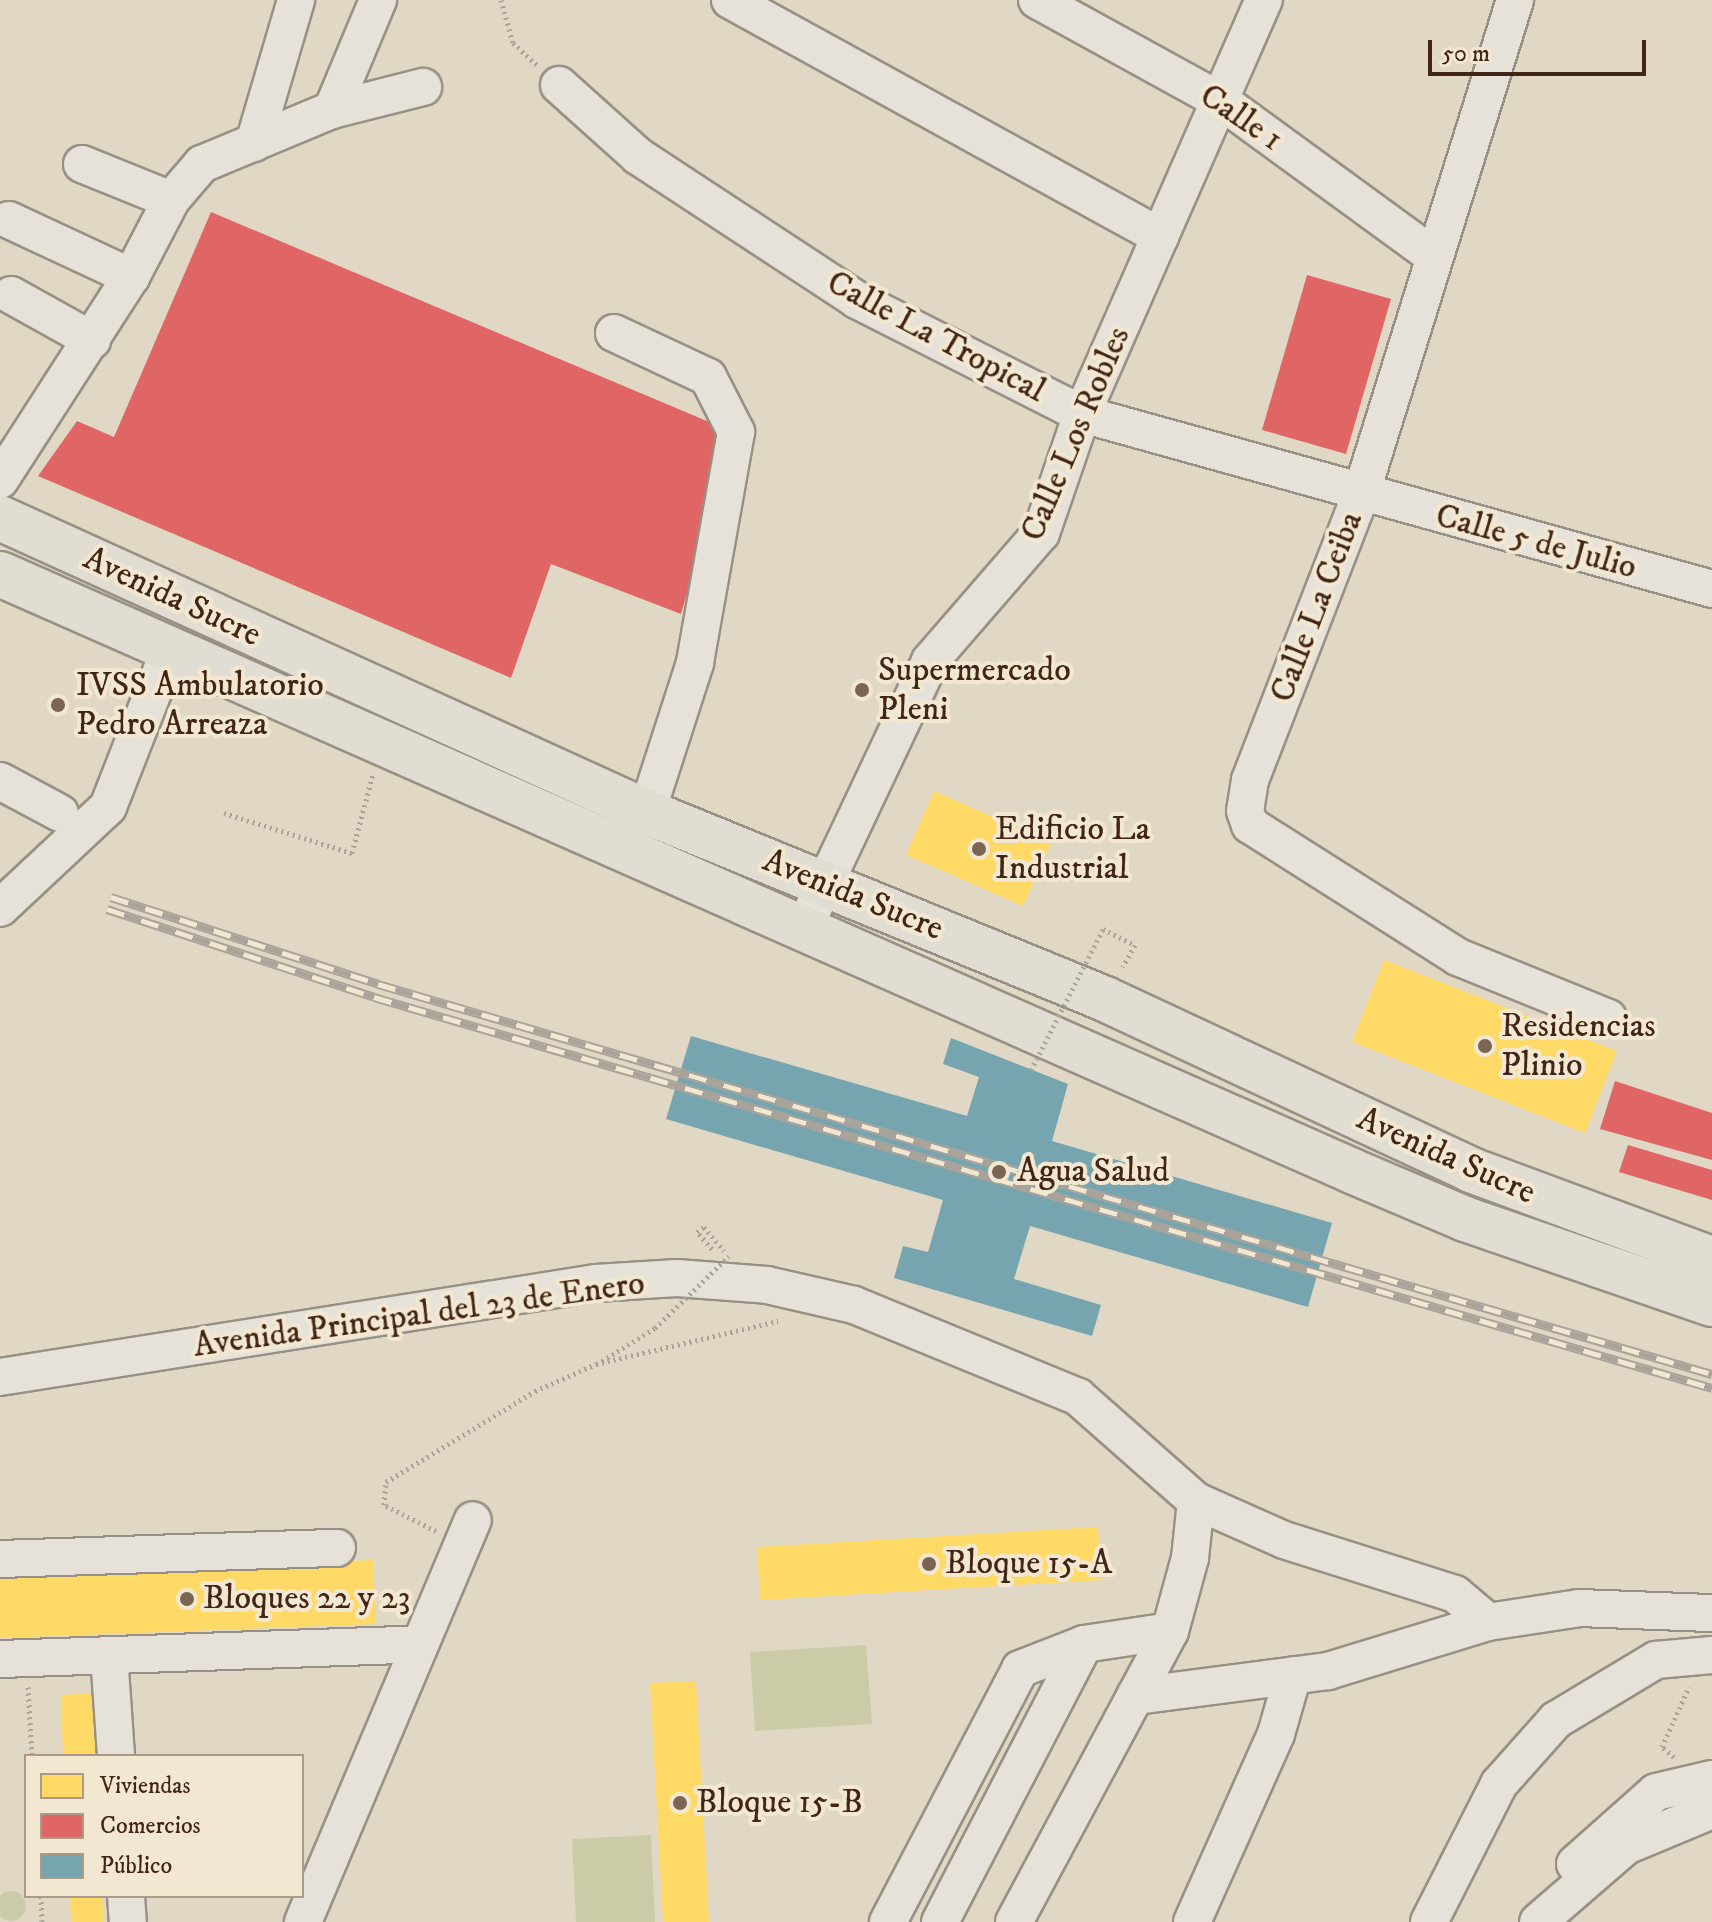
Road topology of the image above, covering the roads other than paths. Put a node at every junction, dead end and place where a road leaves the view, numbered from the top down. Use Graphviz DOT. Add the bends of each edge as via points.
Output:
graph roads {
  1 [pos="296,0"];
  2 [pos="378,0"];
  3 [pos="730,0"];
  4 [pos="1037,0"];
  5 [pos="1264,0"];
  6 [pos="1515,0"];
  7 [pos="559,85"];
  8 [pos="423,87"];
  9 [pos="1221,101"];
  10 [pos="332,110"];
  11 [pos="254,143"];
  12 [pos="82,164"];
  13 [pos="171,200"];
  14 [pos="9,220"];
  15 [pos="1160,236"];
  16 [pos="1432,255"];
  17 [pos="131,277"];
  18 [pos="11,295"];
  19 [pos="614,333"];
  20 [pos="92,340"];
  21 [pos="1082,414"];
  22 [pos="0,480"];
  23 [pos="1361,494"];
  24 [pos="0,518"];
  25 [pos="0,574"];
  26 [pos="1712,589"];
  27 [pos="169,651"];
  28 [pos="0,781"];
  29 [pos="647,812"];
  30 [pos="60,813"];
  31 [pos="823,883"];
  32 [pos="0,908"];
  33 [pos="804,928"];
  34 [pos="1608,1018"];
  35 [pos="1712,1259"];
  36 [pos="1712,1304"];
  37 [pos="0,1377"];
  38 [pos="1196,1501"];
  39 [pos="468,1531"];
  40 [pos="337,1548"];
  41 [pos="0,1559"];
  42 [pos="1712,1613"];
  43 [pos="1488,1622"];
  44 [pos="1170,1631"];
  45 [pos="420,1644"];
  46 [pos="1084,1644"];
  47 [pos="109,1655"];
  48 [pos="1712,1655"];
  49 [pos="13,1659"];
  50 [pos="1293,1675"];
  51 [pos="1135,1696"];
  52 [pos="116,1754"];
  53 [pos="1698,1772"];
  54 [pos="1712,1810"];
  55 [pos="126,1898"];
  56 [pos="1548,1909"];
  57 [pos="128,1922"];
  58 [pos="303,1922"];
  59 [pos="888,1922"];
  60 [pos="940,1922"];
  61 [pos="1014,1922"];
  62 [pos="1192,1922"];
  63 [pos="1429,1922"];
  1 -- 11 [label="street"];
  2 -- 10 [label="street"];
  3 -- 15 [label="street"];
  4 -- 9 [label="street, Calle 1"];
  5 -- 9 [label="street, Calle Los Robles"];
  6 -- 16 [label="street, Calle La Ceiba"];
  7 -- 21 [label="street, Calle La Tropical" via="638,156 857,300"];
  8 -- 10 [label="street"];
  9 -- 15 [label="street, Calle Los Robles"];
  9 -- 16 [label="street, Calle 1"];
  10 -- 11 [label="street"];
  11 -- 13 [label="street" via="202,164"];
  12 -- 13 [label="street"];
  13 -- 17 [label="street"];
  14 -- 17 [label="street"];
  15 -- 21 [label="street, Calle Los Robles"];
  16 -- 23 [label="street, Calle La Ceiba"];
  17 -- 20 [label="street"];
  18 -- 20 [label="street"];
  19 -- 29 [label="street" via="708,377 736,432 695,663"];
  20 -- 22 [label="street"];
  21 -- 23 [label="street, Calle La Tropical"];
  21 -- 31 [label="street, Calle Los Robles" via="1041,533 930,661"];
  23 -- 26 [label="street, Calle 5 de Julio"];
  23 -- 34 [label="street, Calle La Ceiba" via="1250,780 1250,825 1458,957"];
  24 -- 29 [label="main road, Avenida Sucre"];
  25 -- 27 [label="main road, Avenida Sucre"];
  27 -- 32 [label="street" via="108,807"];
  27 -- 33 [label="main road, Avenida Sucre"];
  28 -- 30 [label="street"];
  29 -- 31 [label="main road, Avenida Sucre"];
  31 -- 33 [label="street, Calle Los Robles"];
  31 -- 35 [label="main road, Avenida Sucre" via="1105,999 1471,1170"];
  33 -- 36 [label="main road, Avenida Sucre" via="1465,1219"];
  37 -- 38 [label="street, Avenida Principal del 23 de Enero" via="596,1283 677,1278 767,1285 854,1305 1078,1397"];
  38 -- 43 [label="street, Avenida Principal del 23 de Enero" via="1284,1540 1455,1594"];
  38 -- 44 [label="street" via="1190,1558"];
  39 -- 45 [label="street"];
  40 -- 41 [label="street"];
  42 -- 43 [label="street" via="1579,1608"];
  43 -- 50 [label="street" via="1385,1658"];
  44 -- 46 [label="street"];
  44 -- 51 [label="street"];
  45 -- 47 [label="street"];
  45 -- 58 [label="street"];
  46 -- 59 [label="street" via="1020,1669"];
  46 -- 60 [label="street"];
  47 -- 49 [label="street"];
  47 -- 52 [label="street"];
  48 -- 63 [label="street" via="1656,1660 1556,1720 1499,1784"];
  50 -- 51 [label="street"];
  50 -- 62 [label="street" via="1276,1734"];
  51 -- 61 [label="street"];
  53 -- 56 [label="street" via="1621,1816 1574,1865"];
  54 -- 56 [label="street" via="1626,1846"];
  55 -- 57 [label="street"];
}
